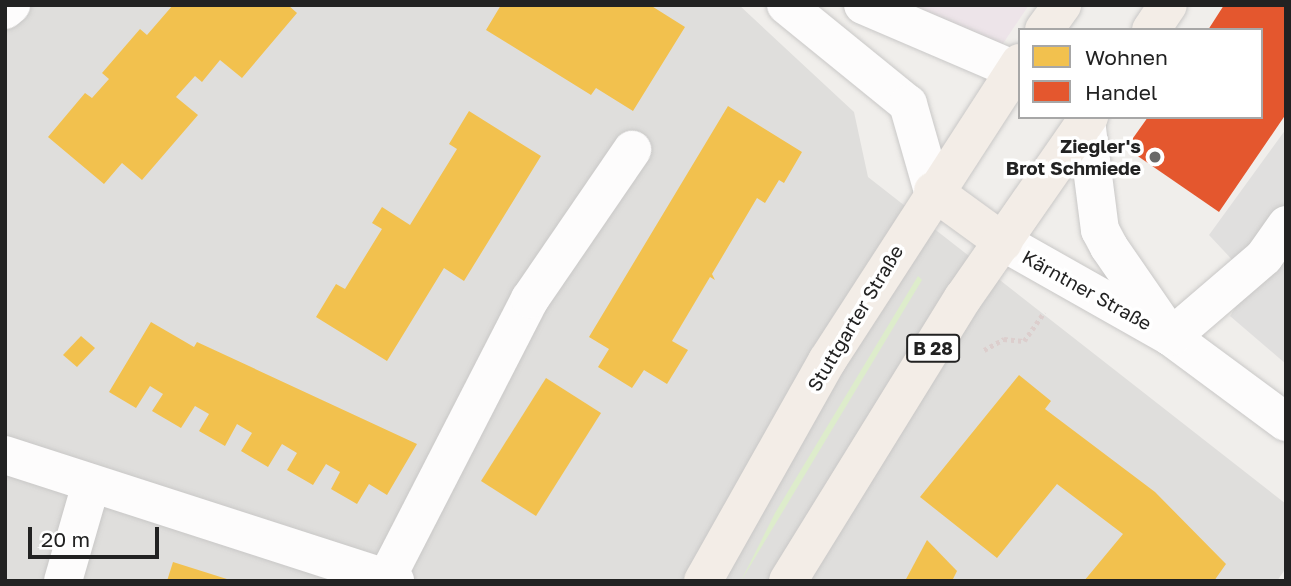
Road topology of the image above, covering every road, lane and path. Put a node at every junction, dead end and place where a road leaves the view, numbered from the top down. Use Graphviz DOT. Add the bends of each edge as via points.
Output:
graph roads {
  1 [pos="11,5"];
  2 [pos="786,5"];
  3 [pos="863,5"];
  4 [pos="1062,5"];
  5 [pos="1168,5"];
  6 [pos="5,10"];
  7 [pos="1045,28"];
  8 [pos="1152,28"];
  9 [pos="1018,69"];
  10 [pos="1085,119"];
  11 [pos="632,150"];
  12 [pos="933,191"];
  13 [pos="1286,225"];
  14 [pos="1003,242"];
  15 [pos="1064,282"];
  16 [pos="1171,337"];
  17 [pos="978,358"];
  18 [pos="1286,422"];
  19 [pos="5,455"];
  20 [pos="92,484"];
  21 [pos="389,580"];
  22 [pos="63,581"];
  23 [pos="703,581"];
  24 [pos="788,581"];
  1 -- 6 [label="street"];
  2 -- 12 [label="street" via="908,104"];
  3 -- 9 [label="street"];
  4 -- 7 [label="main road"];
  5 -- 8 [label="main road"];
  9 -- 12 [label="main road, Stuttgarter Straße"];
  10 -- 14 [label="main road, B 28"];
  10 -- 16 [label="street, Kärntner Straße" via="1100,230"];
  11 -- 21 [label="street" via="530,299"];
  12 -- 14 [label="main road"];
  12 -- 23 [label="main road, Stuttgarter Straße" via="827,361"];
  13 -- 16 [label="street" via="1264,257"];
  14 -- 15 [label="street, Kärntner Straße"];
  14 -- 24 [label="main road, B 28"];
  15 -- 16 [label="street, Kärntner Straße"];
  15 -- 17 [label="path" via="1024,341 1004,339"];
  16 -- 18 [label="street, Kärntner Straße"];
  19 -- 20 [label="street"];
  20 -- 21 [label="street"];
  20 -- 22 [label="street"];
}
